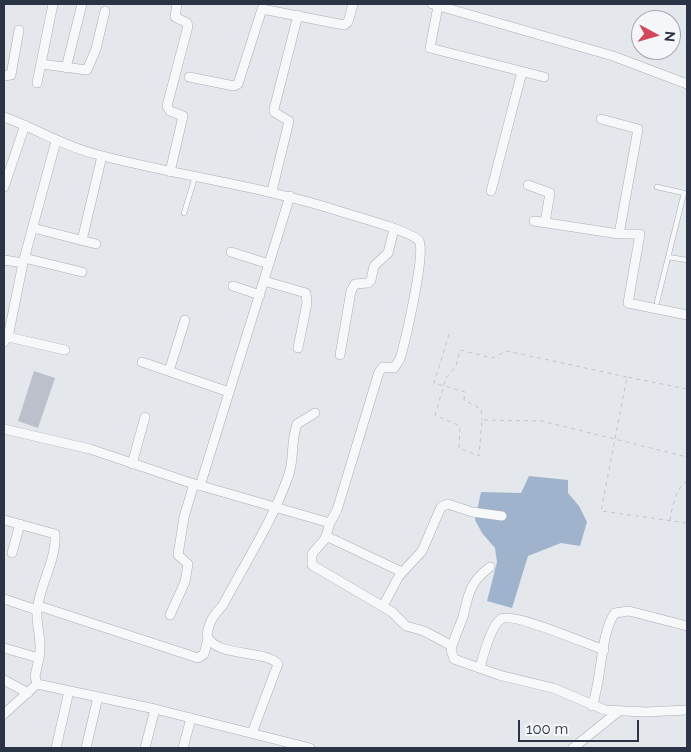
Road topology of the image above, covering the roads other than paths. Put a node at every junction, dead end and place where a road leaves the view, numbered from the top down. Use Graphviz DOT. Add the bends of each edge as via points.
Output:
graph roads {
  1 [pos="53,4"];
  2 [pos="82,4"];
  3 [pos="177,4"];
  4 [pos="353,4"];
  5 [pos="435,5"];
  6 [pos="105,11"];
  7 [pos="298,15"];
  8 [pos="20,30"];
  9 [pos="41,64"];
  10 [pos="66,68"];
  11 [pos="522,72"];
  12 [pos="4,76"];
  13 [pos="189,77"];
  14 [pos="544,77"];
  15 [pos="37,83"];
  16 [pos="687,84"];
  17 [pos="4,117"];
  18 [pos="601,119"];
  19 [pos="25,125"];
  20 [pos="56,141"];
  21 [pos="102,156"];
  22 [pos="170,172"];
  23 [pos="196,176"];
  24 [pos="528,185"];
  25 [pos="4,187"];
  26 [pos="657,187"];
  27 [pos="272,191"];
  28 [pos="491,191"];
  29 [pos="290,196"];
  30 [pos="184,213"];
  31 [pos="534,221"];
  32 [pos="545,222"];
  33 [pos="32,228"];
  34 [pos="394,229"];
  35 [pos="619,234"];
  36 [pos="82,240"];
  37 [pos="96,244"];
  38 [pos="231,252"];
  39 [pos="668,257"];
  40 [pos="4,260"];
  41 [pos="687,260"];
  42 [pos="24,261"];
  43 [pos="269,264"];
  44 [pos="82,272"];
  45 [pos="264,281"];
  46 [pos="233,286"];
  47 [pos="260,295"];
  48 [pos="657,302"];
  49 [pos="687,315"];
  50 [pos="184,320"];
  51 [pos="6,339"];
  52 [pos="298,348"];
  53 [pos="65,350"];
  54 [pos="340,356"];
  55 [pos="142,362"];
  56 [pos="169,371"];
  57 [pos="229,392"];
  58 [pos="315,413"];
  59 [pos="145,417"];
  60 [pos="4,429"];
  61 [pos="132,464"];
  62 [pos="197,485"];
  63 [pos="276,507"];
  64 [pos="502,516"];
  65 [pos="4,520"];
  66 [pos="330,523"];
  67 [pos="20,524"];
  68 [pos="326,536"];
  69 [pos="12,553"];
  70 [pos="490,567"];
  71 [pos="402,572"];
  72 [pos="4,599"];
  73 [pos="383,606"];
  74 [pos="38,608"];
  75 [pos="170,615"];
  76 [pos="687,626"];
  77 [pos="208,639"];
  78 [pos="452,646"];
  79 [pos="4,648"];
  80 [pos="604,650"];
  81 [pos="39,658"];
  82 [pos="480,668"];
  83 [pos="4,680"];
  84 [pos="37,684"];
  85 [pos="69,691"];
  86 [pos="28,692"];
  87 [pos="98,697"];
  88 [pos="592,706"];
  89 [pos="155,709"];
  90 [pos="687,710"];
  91 [pos="619,711"];
  92 [pos="4,714"];
  93 [pos="191,718"];
  94 [pos="252,734"];
  95 [pos="577,747"];
  96 [pos="56,748"];
  97 [pos="86,748"];
  98 [pos="145,748"];
  99 [pos="183,748"];
  100 [pos="310,748"];
  1 -- 9 [label="street"];
  2 -- 10 [label="street"];
  3 -- 22 [label="street" via="175,17 188,26 168,106 170,111 182,116"];
  4 -- 7 [label="street" via="344,25"];
  5 -- 11 [label="street" via="430,48"];
  5 -- 16 [label="street" via="613,56"];
  6 -- 10 [label="street" via="90,67 83,72"];
  7 -- 13 [label="street" via="262,9 236,86"];
  7 -- 27 [label="street" via="274,109 289,121"];
  8 -- 12 [label="street" via="11,75"];
  9 -- 10 [label="street"];
  9 -- 15 [label="street"];
  11 -- 14 [label="street"];
  11 -- 28 [label="street"];
  17 -- 19 [label="street"];
  18 -- 35 [label="street" via="638,129"];
  19 -- 20 [label="street"];
  19 -- 25 [label="street"];
  20 -- 21 [label="street"];
  20 -- 33 [label="street"];
  21 -- 22 [label="street"];
  21 -- 36 [label="street"];
  22 -- 23 [label="street"];
  23 -- 27 [label="street"];
  23 -- 30 [label="lane"];
  24 -- 32 [label="street" via="550,193"];
  26 -- 39 [label="lane" via="684,193"];
  27 -- 29 [label="street"];
  29 -- 34 [label="street"];
  29 -- 43 [label="street"];
  31 -- 32 [label="street"];
  32 -- 35 [label="street"];
  33 -- 36 [label="street"];
  33 -- 42 [label="street"];
  34 -- 54 [label="street" via="388,253 374,266 371,280 353,286"];
  34 -- 66 [label="street" via="413,236 420,246 408,329 398,365 379,372"];
  35 -- 49 [label="street" via="640,234 628,303"];
  36 -- 37 [label="street"];
  38 -- 43 [label="street"];
  39 -- 41 [label="lane"];
  39 -- 48 [label="lane"];
  40 -- 42 [label="street"];
  42 -- 44 [label="street"];
  42 -- 51 [label="street"];
  43 -- 45 [label="street"];
  45 -- 47 [label="street"];
  45 -- 52 [label="street" via="306,293"];
  46 -- 47 [label="street"];
  47 -- 57 [label="street"];
  50 -- 56 [label="street"];
  51 -- 53 [label="street"];
  55 -- 56 [label="street"];
  56 -- 57 [label="street"];
  57 -- 62 [label="street"];
  58 -- 63 [label="street" via="297,424 291,446 292,465"];
  59 -- 61 [label="street"];
  60 -- 61 [label="street" via="90,449"];
  61 -- 62 [label="street"];
  62 -- 63 [label="street"];
  62 -- 75 [label="street" via="184,517 178,555 188,564 187,574"];
  63 -- 66 [label="street"];
  63 -- 77 [label="street" via="223,605 211,618"];
  64 -- 71 [label="street" via="444,504 422,551"];
  65 -- 67 [label="street"];
  66 -- 68 [label="street"];
  67 -- 69 [label="street"];
  67 -- 74 [label="street" via="55,534"];
  68 -- 71 [label="street"];
  68 -- 73 [label="street" via="312,554 312,565"];
  70 -- 78 [label="street" via="468,592"];
  71 -- 73 [label="street"];
  72 -- 74 [label="street"];
  73 -- 78 [label="street" via="406,626 424,631"];
  74 -- 77 [label="street" via="198,658 204,654"];
  74 -- 81 [label="street" via="42,642"];
  76 -- 80 [label="street" via="619,611 612,617"];
  77 -- 94 [label="street" via="226,649 278,664"];
  78 -- 82 [label="street" via="451,656 454,659"];
  79 -- 81 [label="street"];
  80 -- 82 [label="street" via="505,616 494,630"];
  80 -- 88 [label="street"];
  81 -- 84 [label="street" via="35,676"];
  82 -- 88 [label="street" via="553,688"];
  83 -- 86 [label="street"];
  84 -- 85 [label="street"];
  84 -- 86 [label="street"];
  85 -- 87 [label="street"];
  85 -- 96 [label="street"];
  86 -- 92 [label="street"];
  87 -- 89 [label="street"];
  87 -- 97 [label="street"];
  88 -- 91 [label="street"];
  89 -- 93 [label="street"];
  89 -- 98 [label="street"];
  90 -- 91 [label="street"];
  91 -- 95 [label="street"];
  93 -- 94 [label="street"];
  93 -- 99 [label="street"];
  94 -- 100 [label="street"];
}
